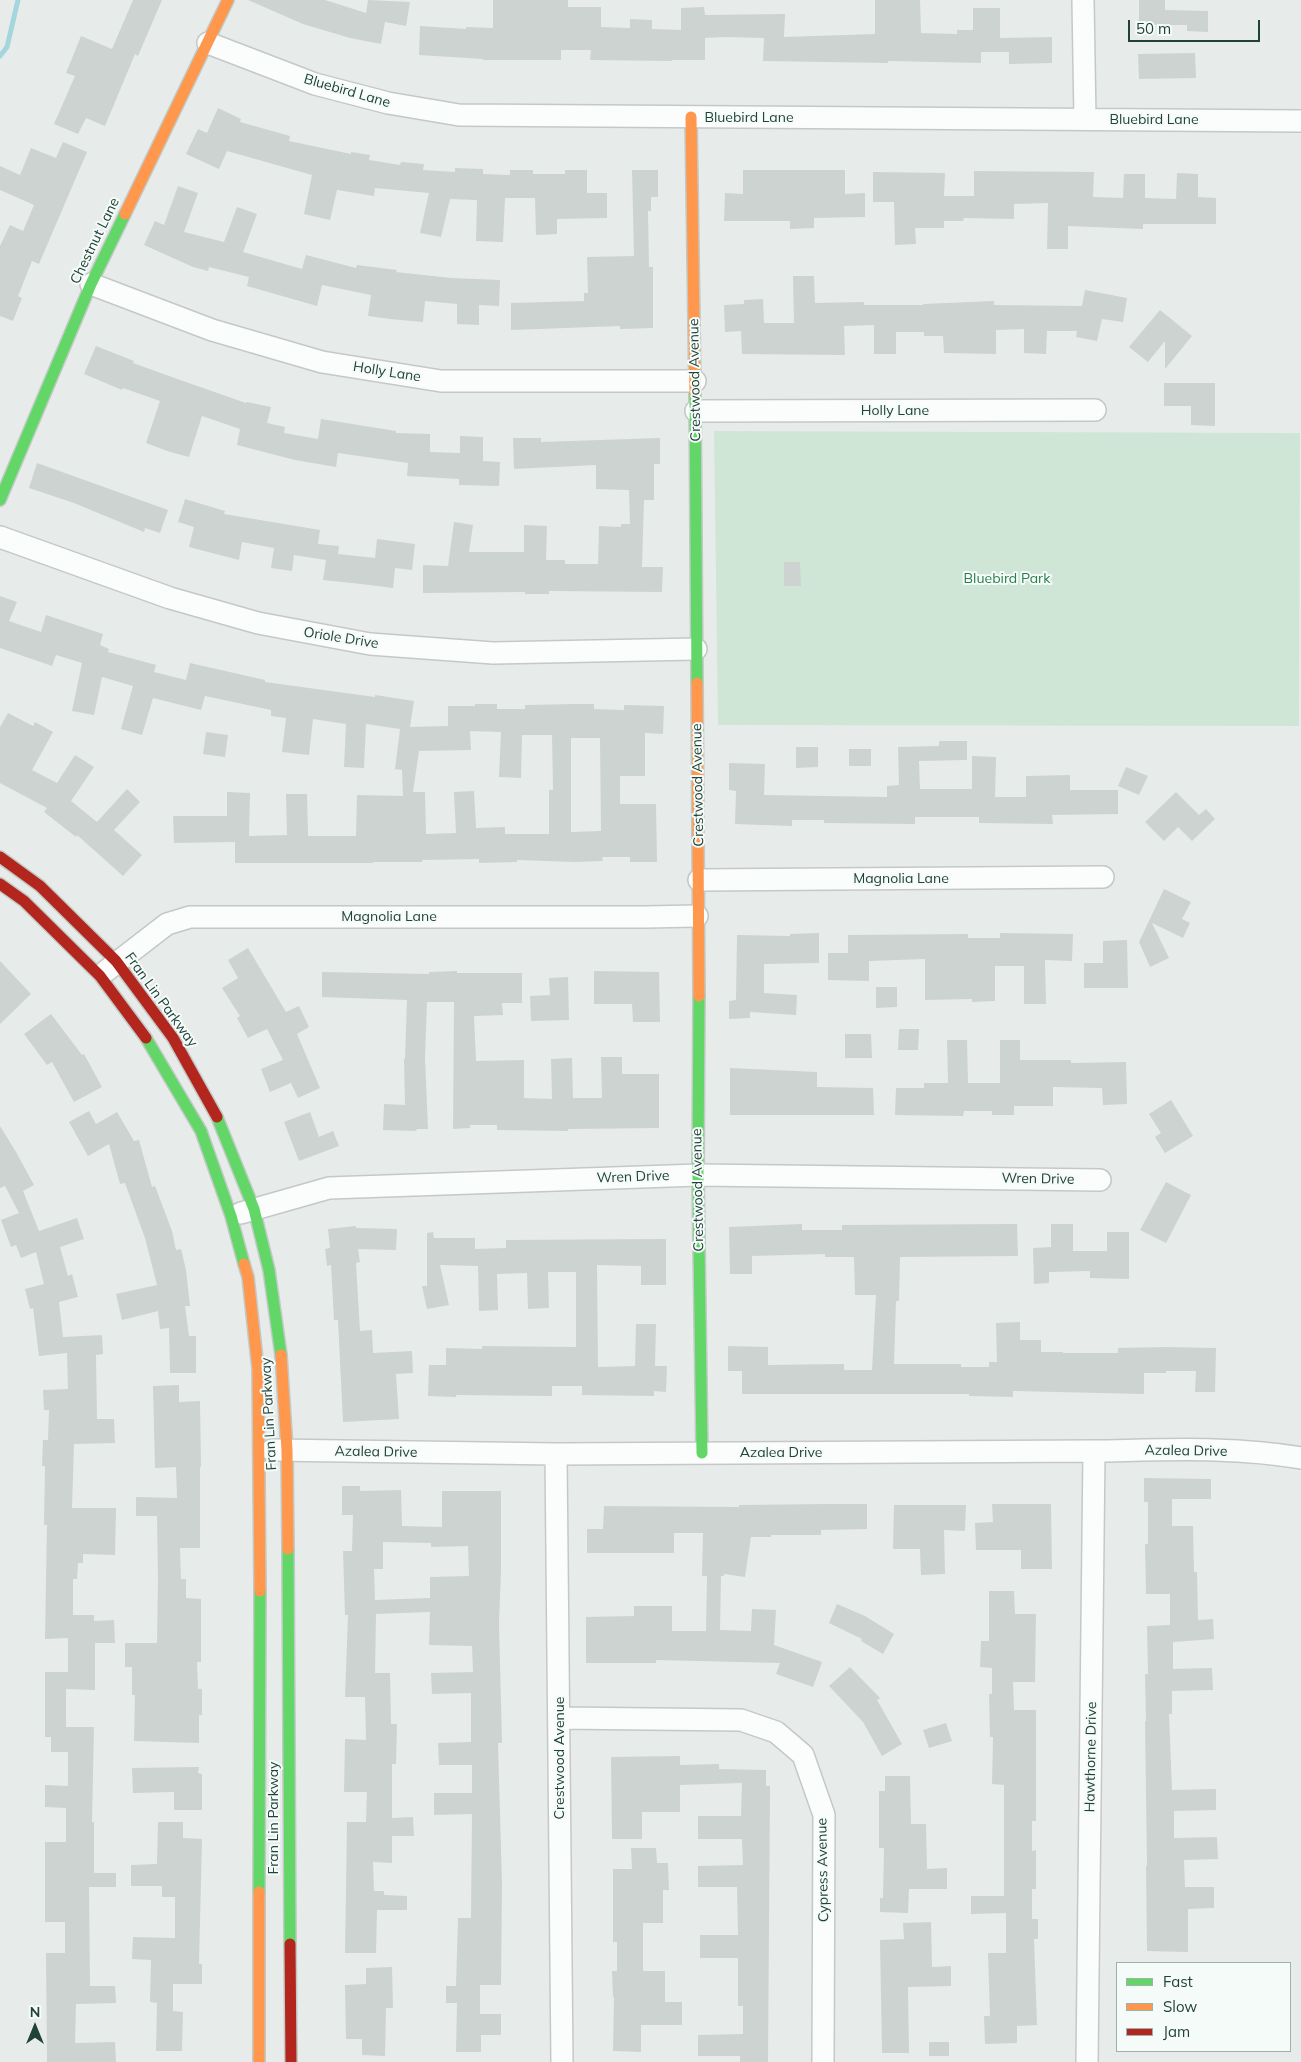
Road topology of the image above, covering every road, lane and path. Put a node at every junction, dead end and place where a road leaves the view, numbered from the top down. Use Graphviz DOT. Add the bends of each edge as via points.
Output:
graph roads {
  1 [pos="228,0"];
  2 [pos="1083,0"];
  3 [pos="208,43"];
  4 [pos="691,117"];
  5 [pos="1085,119"];
  6 [pos="1301,121"];
  7 [pos="91,284"];
  8 [pos="695,381"];
  9 [pos="1095,410"];
  10 [pos="696,411"];
  11 [pos="0,500"];
  12 [pos="0,537"];
  13 [pos="696,649"];
  14 [pos="0,856"];
  15 [pos="1103,877"];
  16 [pos="699,880"];
  17 [pos="0,884"];
  18 [pos="697,916"];
  19 [pos="116,961"];
  20 [pos="100,976"];
  21 [pos="698,1175"];
  22 [pos="1100,1180"];
  23 [pos="254,1210"];
  24 [pos="231,1216"];
  25 [pos="260,1450"];
  26 [pos="287,1450"];
  27 [pos="1094,1451"];
  28 [pos="702,1453"];
  29 [pos="556,1454"];
  30 [pos="1301,1458"];
  31 [pos="560,1718"];
  32 [pos="260,2062"];
  33 [pos="291,2062"];
  34 [pos="562,2062"];
  35 [pos="823,2062"];
  36 [pos="1087,2062"];
  1 -- 3 [label="street, Chestnut Lane"];
  2 -- 5 [label="street"];
  3 -- 4 [label="street, Bluebird Lane" via="315,84 388,104 460,115"];
  3 -- 7 [label="street, Chestnut Lane"];
  4 -- 5 [label="street, Bluebird Lane"];
  4 -- 8 [label="street, Crestwood Avenue"];
  5 -- 6 [label="street, Bluebird Lane"];
  7 -- 8 [label="street, Holly Lane" via="212,330 322,362 441,381"];
  7 -- 11 [label="street, Chestnut Lane"];
  8 -- 10 [label="street, Crestwood Avenue"];
  9 -- 10 [label="street, Holly Lane"];
  10 -- 13 [label="street, Crestwood Avenue"];
  12 -- 13 [label="street, Oriole Drive" via="179,601 258,623 370,644 493,653"];
  13 -- 16 [label="street, Crestwood Avenue"];
  14 -- 19 [label="street, Fran Lin Parkway" via="40,886"];
  15 -- 16 [label="street, Magnolia Lane"];
  16 -- 18 [label="street, Crestwood Avenue"];
  17 -- 20 [label="street, Fran Lin Parkway" via="24,901"];
  18 -- 19 [label="street, Magnolia Lane" via="190,916 167,924"];
  18 -- 21 [label="street, Crestwood Avenue"];
  19 -- 20 [label="street, Magnolia Lane"];
  19 -- 23 [label="street, Fran Lin Parkway" via="173,1038 220,1123"];
  20 -- 24 [label="street, Fran Lin Parkway" via="153,1047 201,1131"];
  21 -- 22 [label="street, Wren Drive"];
  21 -- 23 [label="street, Wren Drive" via="329,1188"];
  21 -- 28 [label="street, Crestwood Avenue"];
  23 -- 24 [label="street, Wren Drive"];
  23 -- 26 [label="street, Fran Lin Parkway" via="269,1270 283,1367"];
  24 -- 25 [label="street, Fran Lin Parkway" via="248,1277 258,1369"];
  25 -- 26 [label="street, Azalea Drive"];
  25 -- 32 [label="street, Fran Lin Parkway"];
  26 -- 29 [label="street, Azalea Drive"];
  26 -- 33 [label="street, Fran Lin Parkway"];
  27 -- 28 [label="street, Azalea Drive"];
  27 -- 30 [label="street, Azalea Drive" via="1177,1449"];
  27 -- 36 [label="street, Hawthorne Drive"];
  28 -- 29 [label="street, Azalea Drive"];
  29 -- 31 [label="street, Crestwood Avenue"];
  31 -- 34 [label="street, Crestwood Avenue"];
  31 -- 35 [label="street, Cypress Avenue" via="741,1720 776,1732 803,1755 824,1815"];
}
